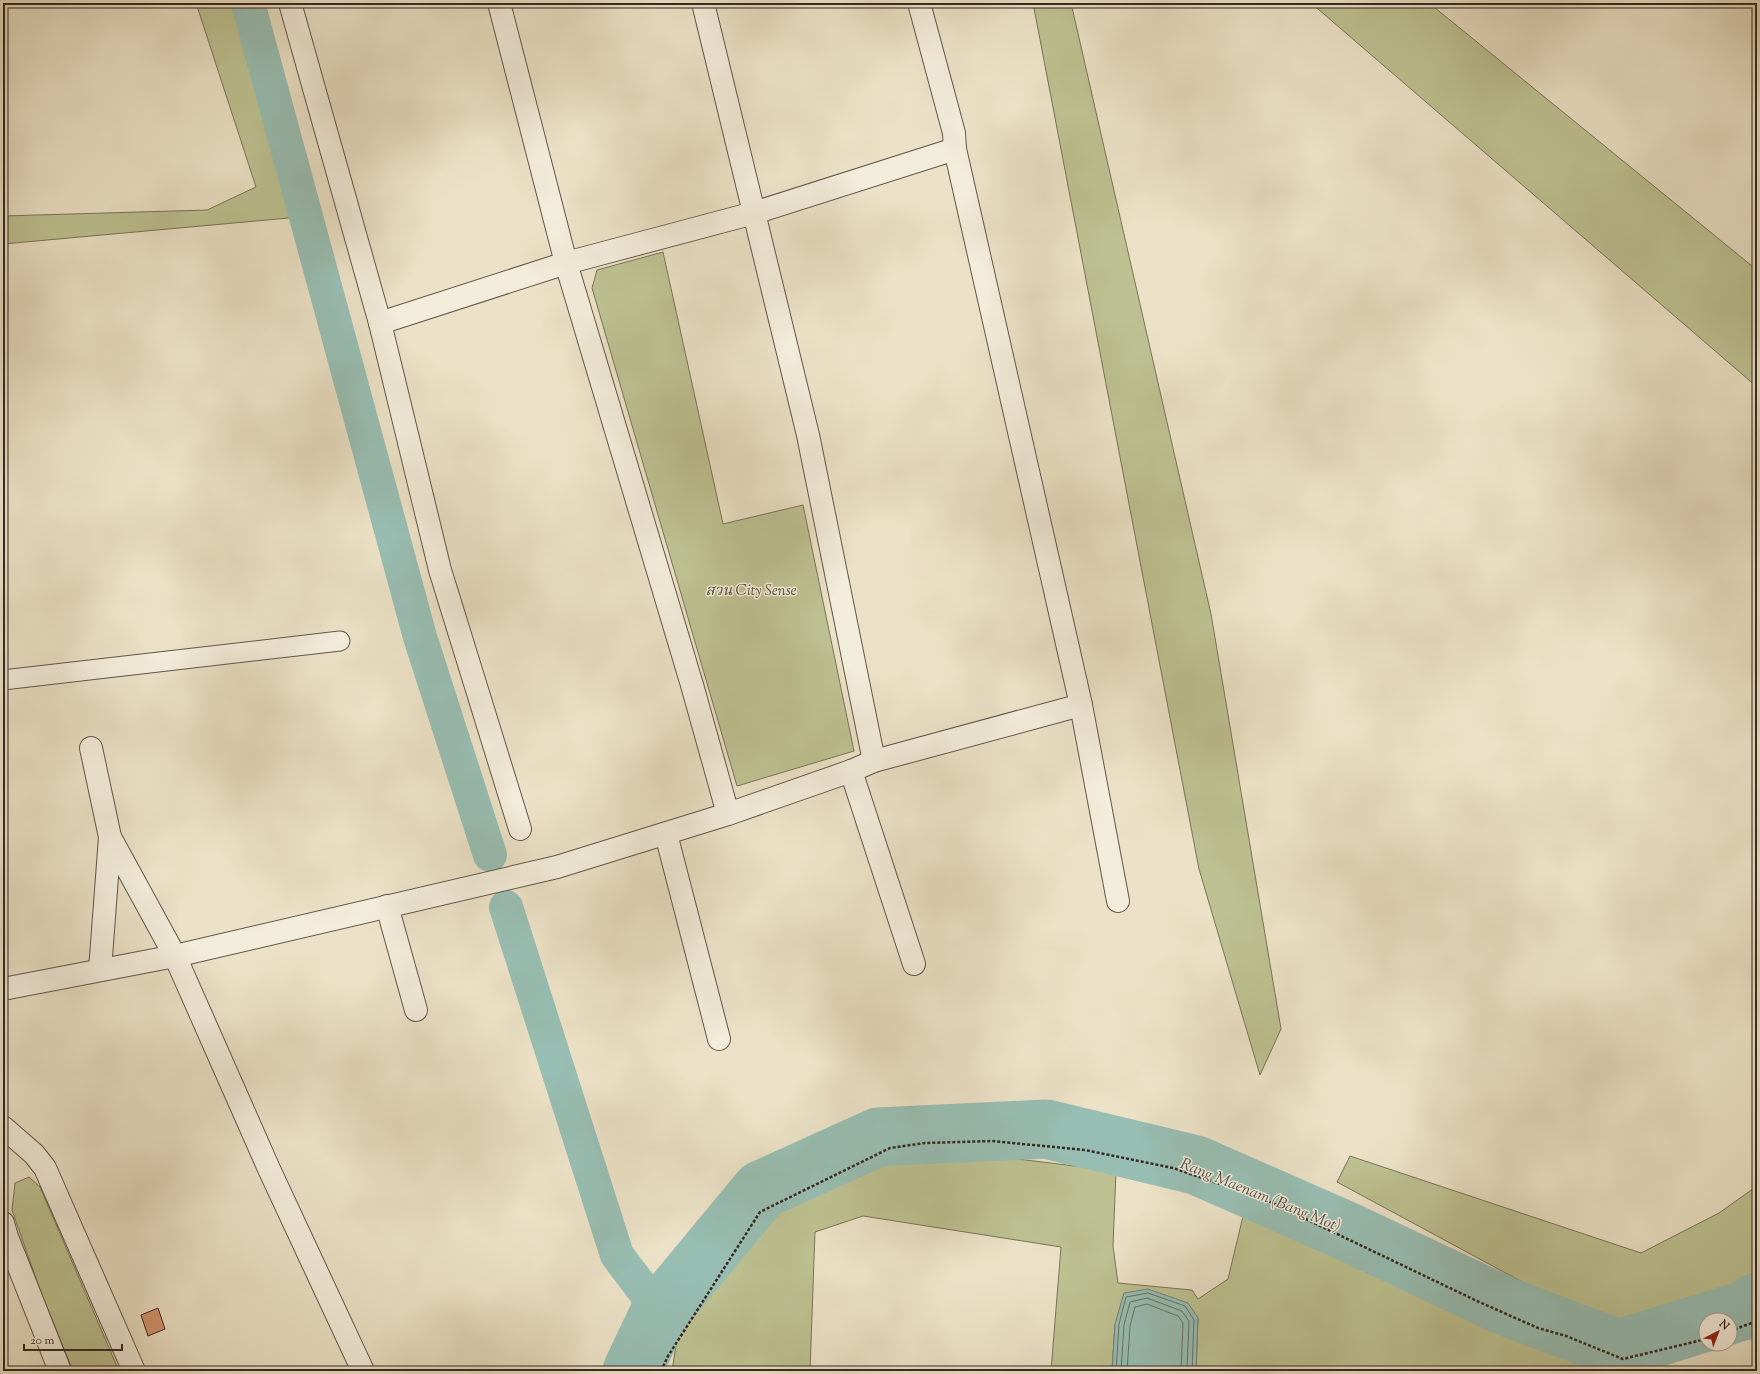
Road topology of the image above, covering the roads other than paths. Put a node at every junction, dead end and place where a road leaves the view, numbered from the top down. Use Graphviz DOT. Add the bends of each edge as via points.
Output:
graph roads {
  1 [pos="290,3"];
  2 [pos="499,3"];
  3 [pos="703,3"];
  4 [pos="920,3"];
  5 [pos="955,149"];
  6 [pos="754,213"];
  7 [pos="566,263"];
  8 [pos="380,323"];
  9 [pos="340,641"];
  10 [pos="3,680"];
  11 [pos="1081,705"];
  12 [pos="91,748"];
  13 [pos="874,762"];
  14 [pos="852,771"];
  15 [pos="728,814"];
  16 [pos="520,829"];
  17 [pos="666,834"];
  18 [pos="110,837"];
  19 [pos="1118,901"];
  20 [pos="387,906"];
  21 [pos="175,956"];
  22 [pos="914,964"];
  23 [pos="100,970"];
  24 [pos="3,989"];
  25 [pos="416,1010"];
  26 [pos="719,1039"];
  27 [pos="3,1127"];
  28 [pos="3,1223"];
  29 [pos="60,1371"];
  30 [pos="134,1371"];
  31 [pos="363,1371"];
  1 -- 8 [label="street"];
  2 -- 7 [label="street"];
  3 -- 6 [label="street"];
  4 -- 5 [label="street" via="954,133"];
  5 -- 6 [label="street"];
  5 -- 11 [label="street"];
  6 -- 7 [label="street"];
  6 -- 13 [label="street" via="808,435"];
  7 -- 8 [label="street"];
  7 -- 15 [label="street"];
  8 -- 16 [label="street" via="440,570"];
  9 -- 10 [label="lane"];
  11 -- 13 [label="street"];
  11 -- 19 [label="street"];
  12 -- 18 [label="street"];
  13 -- 14 [label="street"];
  14 -- 15 [label="street"];
  14 -- 22 [label="street"];
  15 -- 17 [label="street"];
  17 -- 20 [label="street" via="557,867"];
  17 -- 26 [label="street"];
  18 -- 21 [label="street"];
  18 -- 23 [label="street"];
  20 -- 21 [label="street"];
  20 -- 25 [label="street"];
  21 -- 23 [label="street"];
  21 -- 31 [label="street"];
  23 -- 24 [label="street"];
  27 -- 30 [label="street" via="34,1154 45,1168"];
  28 -- 29 [label="street"];
}
